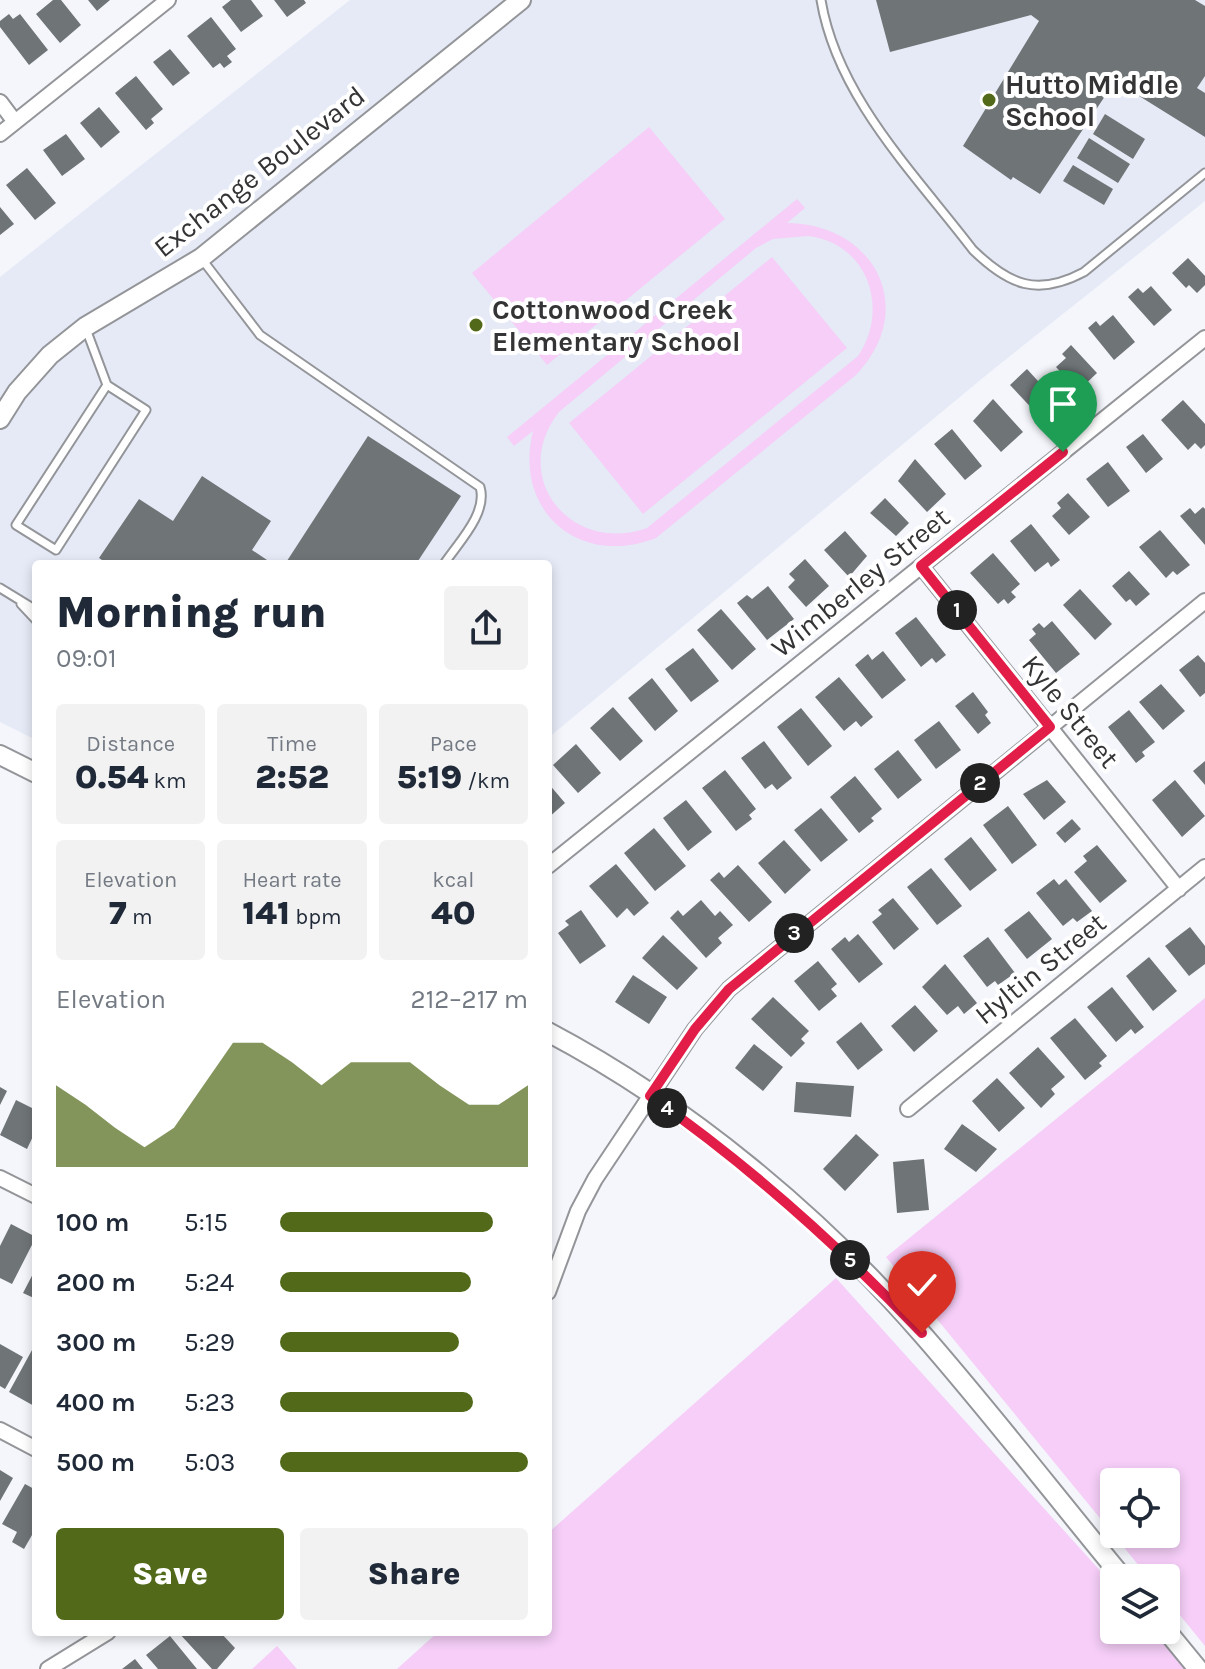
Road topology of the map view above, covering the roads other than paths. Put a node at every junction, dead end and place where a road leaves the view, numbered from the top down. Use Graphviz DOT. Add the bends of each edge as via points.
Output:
graph roads {
  1 [pos="168,0"];
  2 [pos="521,0"];
  3 [pos="821,0"];
  4 [pos="0,102"];
  5 [pos="15,122"];
  6 [pos="0,134"];
  7 [pos="1205,173"];
  8 [pos="201,258"];
  9 [pos="85,327"];
  10 [pos="1205,338"];
  11 [pos="107,385"];
  12 [pos="0,419"];
  13 [pos="447,560"];
  14 [pos="921,566"];
  15 [pos="0,588"];
  16 [pos="16,598"];
  17 [pos="1205,601"];
  18 [pos="32,608"];
  19 [pos="32,616"];
  20 [pos="1050,727"];
  21 [pos="0,755"];
  22 [pos="32,771"];
  23 [pos="552,863"];
  24 [pos="1205,867"];
  25 [pos="1179,889"];
  26 [pos="552,1035"];
  27 [pos="650,1096"];
  28 [pos="908,1109"];
  29 [pos="0,1178"];
  30 [pos="32,1194"];
  31 [pos="552,1281"];
  32 [pos="0,1430"];
  33 [pos="32,1447"];
  34 [pos="1112,1564"];
  35 [pos="102,1636"];
  36 [pos="1177,1644"];
  37 [pos="48,1669"];
  38 [pos="1198,1669"];
  1 -- 5 [label="street"];
  2 -- 8 [label="street, Exchange Boulevard"];
  3 -- 7 [label="lane" via="837,59 862,105 973,250 994,271 1016,282 1062,284 1084,272"];
  4 -- 5 [label="street"];
  5 -- 6 [label="street"];
  8 -- 9 [label="street, Exchange Boulevard"];
  8 -- 13 [label="lane" via="260,335 480,487 479,512"];
  9 -- 11 [label="lane"];
  9 -- 12 [label="street, Exchange Boulevard" via="50,355"];
  10 -- 14 [label="street, Wimberley Street"];
  11 -- 11 [label="lane" via="146,410 56,550 16,525"];
  14 -- 20 [label="street, Kyle Street"];
  14 -- 23 [label="street, Wimberley Street"];
  15 -- 16 [label="lane"];
  16 -- 18 [label="lane"];
  16 -- 19 [label="lane"];
  17 -- 20 [label="street"];
  20 -- 25 [label="street, Kyle Street"];
  20 -- 27 [label="street" via="729,989"];
  21 -- 22 [label="street"];
  24 -- 25 [label="street, Hyltin Street"];
  25 -- 28 [label="street, Hyltin Street"];
  26 -- 27 [label="street"];
  27 -- 31 [label="street" via="578,1211"];
  27 -- 34 [label="street" via="784,1198 862,1271 922,1333"];
  29 -- 30 [label="street"];
  32 -- 33 [label="street"];
  35 -- 37 [label="street"];
  36 -- 38 [label="street"];
}
